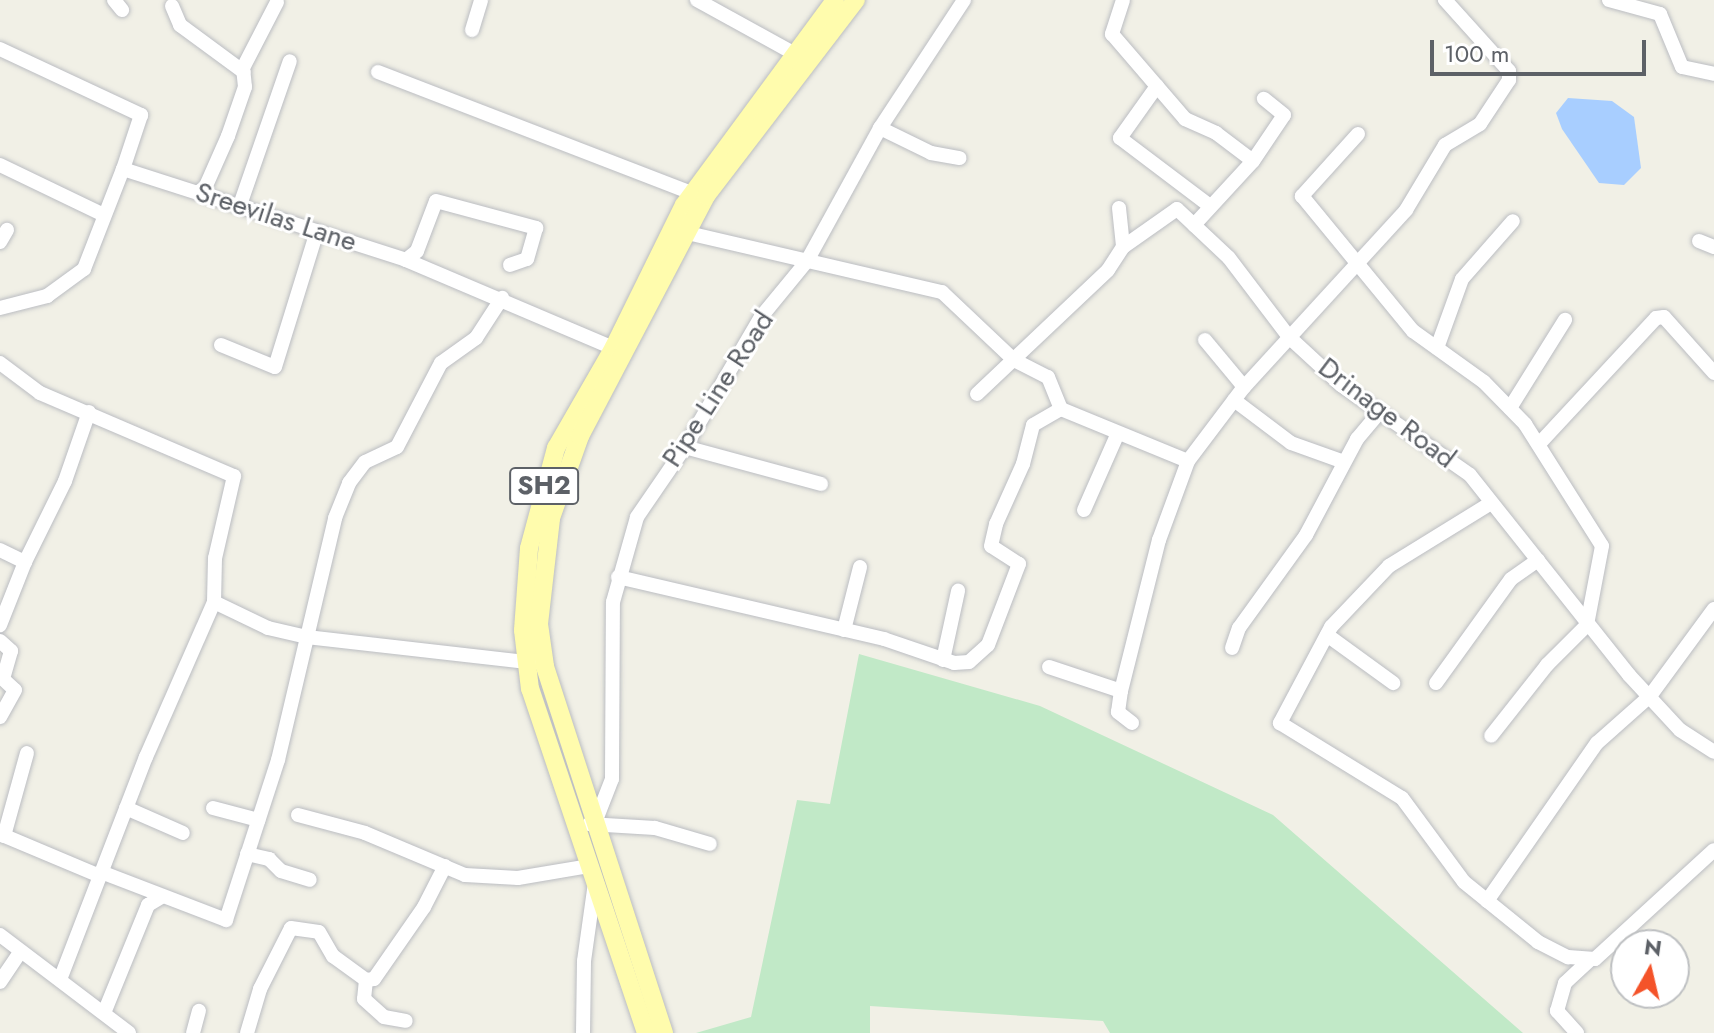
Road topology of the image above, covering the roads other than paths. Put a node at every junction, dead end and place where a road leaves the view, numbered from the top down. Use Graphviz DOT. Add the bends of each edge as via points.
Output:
graph roads {
  1 [pos="481,0"];
  2 [pos="697,0"];
  3 [pos="835,0"];
  4 [pos="856,0"];
  5 [pos="964,0"];
  6 [pos="1123,0"];
  7 [pos="1445,0"];
  8 [pos="1609,0"];
  9 [pos="277,2"];
  10 [pos="1633,4"];
  11 [pos="172,6"];
  12 [pos="472,30"];
  13 [pos="0,49"];
  14 [pos="797,55"];
  15 [pos="290,61"];
  16 [pos="244,72"];
  17 [pos="378,72"];
  18 [pos="1714,74"];
  19 [pos="1157,86"];
  20 [pos="1264,99"];
  21 [pos="880,128"];
  22 [pos="1358,134"];
  23 [pos="960,158"];
  24 [pos="1253,161"];
  25 [pos="0,165"];
  26 [pos="123,169"];
  27 [pos="198,192"];
  28 [pos="691,193"];
  29 [pos="240,205"];
  30 [pos="1210,206"];
  31 [pos="1119,208"];
  32 [pos="102,214"];
  33 [pos="1513,221"];
  34 [pos="1194,225"];
  35 [pos="678,230"];
  36 [pos="317,231"];
  37 [pos="1699,241"];
  38 [pos="1123,247"];
  39 [pos="1714,247"];
  40 [pos="406,260"];
  41 [pos="807,261"];
  42 [pos="510,265"];
  43 [pos="1356,268"];
  44 [pos="502,298"];
  45 [pos="0,308"];
  46 [pos="1565,320"];
  47 [pos="1289,337"];
  48 [pos="1205,340"];
  49 [pos="221,345"];
  50 [pos="1437,348"];
  51 [pos="620,350"];
  52 [pos="1014,360"];
  53 [pos="0,363"];
  54 [pos="1714,373"];
  55 [pos="1244,387"];
  56 [pos="977,394"];
  57 [pos="1234,400"];
  58 [pos="1510,408"];
  59 [pos="1061,409"];
  60 [pos="89,412"];
  61 [pos="1379,413"];
  62 [pos="1118,433"];
  63 [pos="1539,444"];
  64 [pos="685,447"];
  65 [pos="1188,461"];
  66 [pos="1344,462"];
  67 [pos="821,484"];
  68 [pos="1491,503"];
  69 [pos="1084,510"];
  70 [pos="0,550"];
  71 [pos="1538,560"];
  72 [pos="25,562"];
  73 [pos="860,567"];
  74 [pos="618,577"];
  75 [pos="958,591"];
  76 [pos="214,602"];
  77 [pos="1714,609"];
  78 [pos="0,625"];
  79 [pos="1587,625"];
  80 [pos="844,630"];
  81 [pos="1327,635"];
  82 [pos="307,637"];
  83 [pos="0,641"];
  84 [pos="1232,648"];
  85 [pos="943,660"];
  86 [pos="535,663"];
  87 [pos="1049,667"];
  88 [pos="1393,683"];
  89 [pos="1436,683"];
  90 [pos="1121,691"];
  91 [pos="1650,696"];
  92 [pos="0,717"];
  93 [pos="1132,723"];
  94 [pos="1491,736"];
  95 [pos="1714,752"];
  96 [pos="27,753"];
  97 [pos="126,808"];
  98 [pos="213,808"];
  99 [pos="298,815"];
  100 [pos="258,820"];
  101 [pos="596,820"];
  102 [pos="578,829"];
  103 [pos="183,833"];
  104 [pos="2,835"];
  105 [pos="710,844"];
  106 [pos="1714,850"];
  107 [pos="247,854"];
  108 [pos="445,866"];
  109 [pos="101,874"];
  110 [pos="592,874"];
  111 [pos="310,880"];
  112 [pos="615,883"];
  113 [pos="163,896"];
  114 [pos="1487,901"];
  115 [pos="0,935"];
  116 [pos="20,952"];
  117 [pos="1590,960"];
  118 [pos="61,977"];
  119 [pos="366,980"];
  120 [pos="0,982"];
  121 [pos="199,1011"];
  122 [pos="104,1013"];
  123 [pos="406,1021"];
  124 [pos="129,1033"];
  125 [pos="193,1033"];
  126 [pos="247,1033"];
  127 [pos="583,1033"];
  128 [pos="646,1033"];
  129 [pos="664,1033"];
  130 [pos="1577,1033"];
  1 -- 12 [label="street"];
  2 -- 14 [label="street"];
  3 -- 14 [label="main road"];
  4 -- 35 [label="main road"];
  5 -- 21 [label="street, Pipe Line Road"];
  6 -- 19 [label="street" via="1112,34"];
  7 -- 43 [label="street" via="1509,71 1509,80 1480,124 1445,145 1406,210"];
  8 -- 10 [label="street"];
  9 -- 16 [label="street"];
  10 -- 18 [label="street" via="1660,14 1682,67"];
  11 -- 16 [label="street" via="180,25"];
  13 -- 26 [label="street" via="141,115"];
  14 -- 28 [label="main road"];
  15 -- 29 [label="street"];
  16 -- 27 [label="street" via="245,87 228,136 205,188"];
  17 -- 28 [label="street"];
  19 -- 24 [label="street" via="1185,119 1216,133"];
  19 -- 30 [label="street" via="1120,138"];
  20 -- 24 [label="street" via="1284,115"];
  21 -- 23 [label="street" via="931,153"];
  21 -- 41 [label="street, Pipe Line Road"];
  22 -- 43 [label="street" via="1302,196"];
  24 -- 30 [label="street"];
  25 -- 32 [label="street"];
  26 -- 27 [label="street, Sreevilas Lane"];
  26 -- 32 [label="street"];
  27 -- 29 [label="street, Sreevilas Lane"];
  28 -- 35 [label="main road"];
  29 -- 36 [label="street, Sreevilas Lane"];
  30 -- 34 [label="street"];
  31 -- 38 [label="street"];
  32 -- 45 [label="street" via="84,269 68,285"];
  33 -- 50 [label="street" via="1462,279"];
  34 -- 38 [label="street, Drinage Road" via="1177,209"];
  34 -- 47 [label="street, Drinage Road" via="1229,258"];
  35 -- 41 [label="street"];
  35 -- 51 [label="main road"];
  36 -- 40 [label="street, Sreevilas Lane"];
  36 -- 49 [label="street" via="275,367"];
  37 -- 39 [label="street"];
  38 -- 52 [label="street" via="1108,270"];
  40 -- 42 [label="street" via="417,251 436,201 536,228 527,259"];
  40 -- 44 [label="street, Sreevilas Lane"];
  41 -- 52 [label="street" via="942,292"];
  41 -- 64 [label="street, Pipe Line Road" via="761,317"];
  43 -- 47 [label="street"];
  43 -- 50 [label="street" via="1413,331"];
  44 -- 51 [label="street, Sreevilas Lane"];
  44 -- 82 [label="street" via="476,338 441,363 397,447 365,462 349,483"];
  46 -- 58 [label="street"];
  47 -- 55 [label="street"];
  47 -- 61 [label="street, Drinage Road"];
  48 -- 55 [label="street"];
  50 -- 58 [label="street"];
  51 -- 86 [label="main road" via="580,436 551,518"];
  52 -- 56 [label="street"];
  52 -- 59 [label="street" via="1048,377"];
  53 -- 60 [label="street" via="40,393"];
  54 -- 63 [label="street" via="1664,317 1656,318"];
  55 -- 57 [label="street"];
  57 -- 65 [label="street"];
  57 -- 66 [label="street" via="1291,443"];
  58 -- 63 [label="street"];
  59 -- 62 [label="street"];
  59 -- 85 [label="street" via="1033,425 1023,464 996,524 991,546 1019,564 988,645 969,662"];
  60 -- 72 [label="street" via="65,481"];
  60 -- 76 [label="street" via="234,476 215,558"];
  61 -- 66 [label="street"];
  61 -- 68 [label="street, Drinage Road" via="1470,475"];
  62 -- 65 [label="street"];
  62 -- 69 [label="street"];
  63 -- 79 [label="street" via="1602,546"];
  64 -- 67 [label="street"];
  64 -- 74 [label="street, Pipe Line Road" via="637,517"];
  65 -- 90 [label="street" via="1159,540"];
  66 -- 84 [label="street" via="1306,535 1239,628"];
  68 -- 71 [label="street, Drinage Road"];
  68 -- 81 [label="street" via="1389,566"];
  70 -- 72 [label="street"];
  71 -- 79 [label="street, Drinage Road"];
  71 -- 89 [label="street" via="1511,579"];
  72 -- 78 [label="street"];
  73 -- 80 [label="street"];
  74 -- 80 [label="street"];
  74 -- 101 [label="street, Pipe Line Road" via="613,602 612,779"];
  75 -- 85 [label="street"];
  76 -- 82 [label="street" via="268,628"];
  76 -- 97 [label="street"];
  77 -- 91 [label="street"];
  79 -- 91 [label="street, Drinage Road"];
  79 -- 94 [label="street" via="1547,665"];
  80 -- 85 [label="street"];
  81 -- 88 [label="street"];
  81 -- 114 [label="street" via="1280,723 1402,798 1443,858"];
  82 -- 86 [label="street"];
  82 -- 100 [label="street"];
  83 -- 92 [label="street" via="11,651 3,679 15,690"];
  86 -- 101 [label="main road"];
  86 -- 102 [label="main road"];
  87 -- 90 [label="street"];
  90 -- 93 [label="street" via="1118,712"];
  91 -- 95 [label="street, Drinage Road" via="1680,730"];
  91 -- 114 [label="street" via="1597,743"];
  96 -- 104 [label="street"];
  97 -- 103 [label="street"];
  97 -- 109 [label="street"];
  98 -- 100 [label="street"];
  99 -- 108 [label="street" via="365,833"];
  100 -- 107 [label="street"];
  101 -- 102 [label="street"];
  101 -- 105 [label="street" via="655,828"];
  101 -- 112 [label="main road"];
  102 -- 110 [label="main road"];
  104 -- 109 [label="street"];
  106 -- 117 [label="street"];
  107 -- 111 [label="street"];
  107 -- 113 [label="street" via="226,920"];
  108 -- 110 [label="street" via="465,875 503,878"];
  108 -- 119 [label="street" via="391,961"];
  109 -- 113 [label="street"];
  109 -- 118 [label="street"];
  110 -- 112 [label="street"];
  110 -- 127 [label="street"];
  110 -- 128 [label="main road"];
  112 -- 129 [label="main road"];
  113 -- 122 [label="street" via="148,905 122,958"];
  114 -- 117 [label="street" via="1538,942 1568,957"];
  115 -- 116 [label="street"];
  116 -- 118 [label="street"];
  116 -- 120 [label="street"];
  117 -- 130 [label="street" via="1565,983 1557,1011"];
  118 -- 122 [label="street"];
  119 -- 123 [label="street" via="364,999 384,1017"];
  119 -- 126 [label="street" via="333,956 319,932 291,928 260,989"];
  121 -- 125 [label="street"];
  122 -- 124 [label="street"];
}
